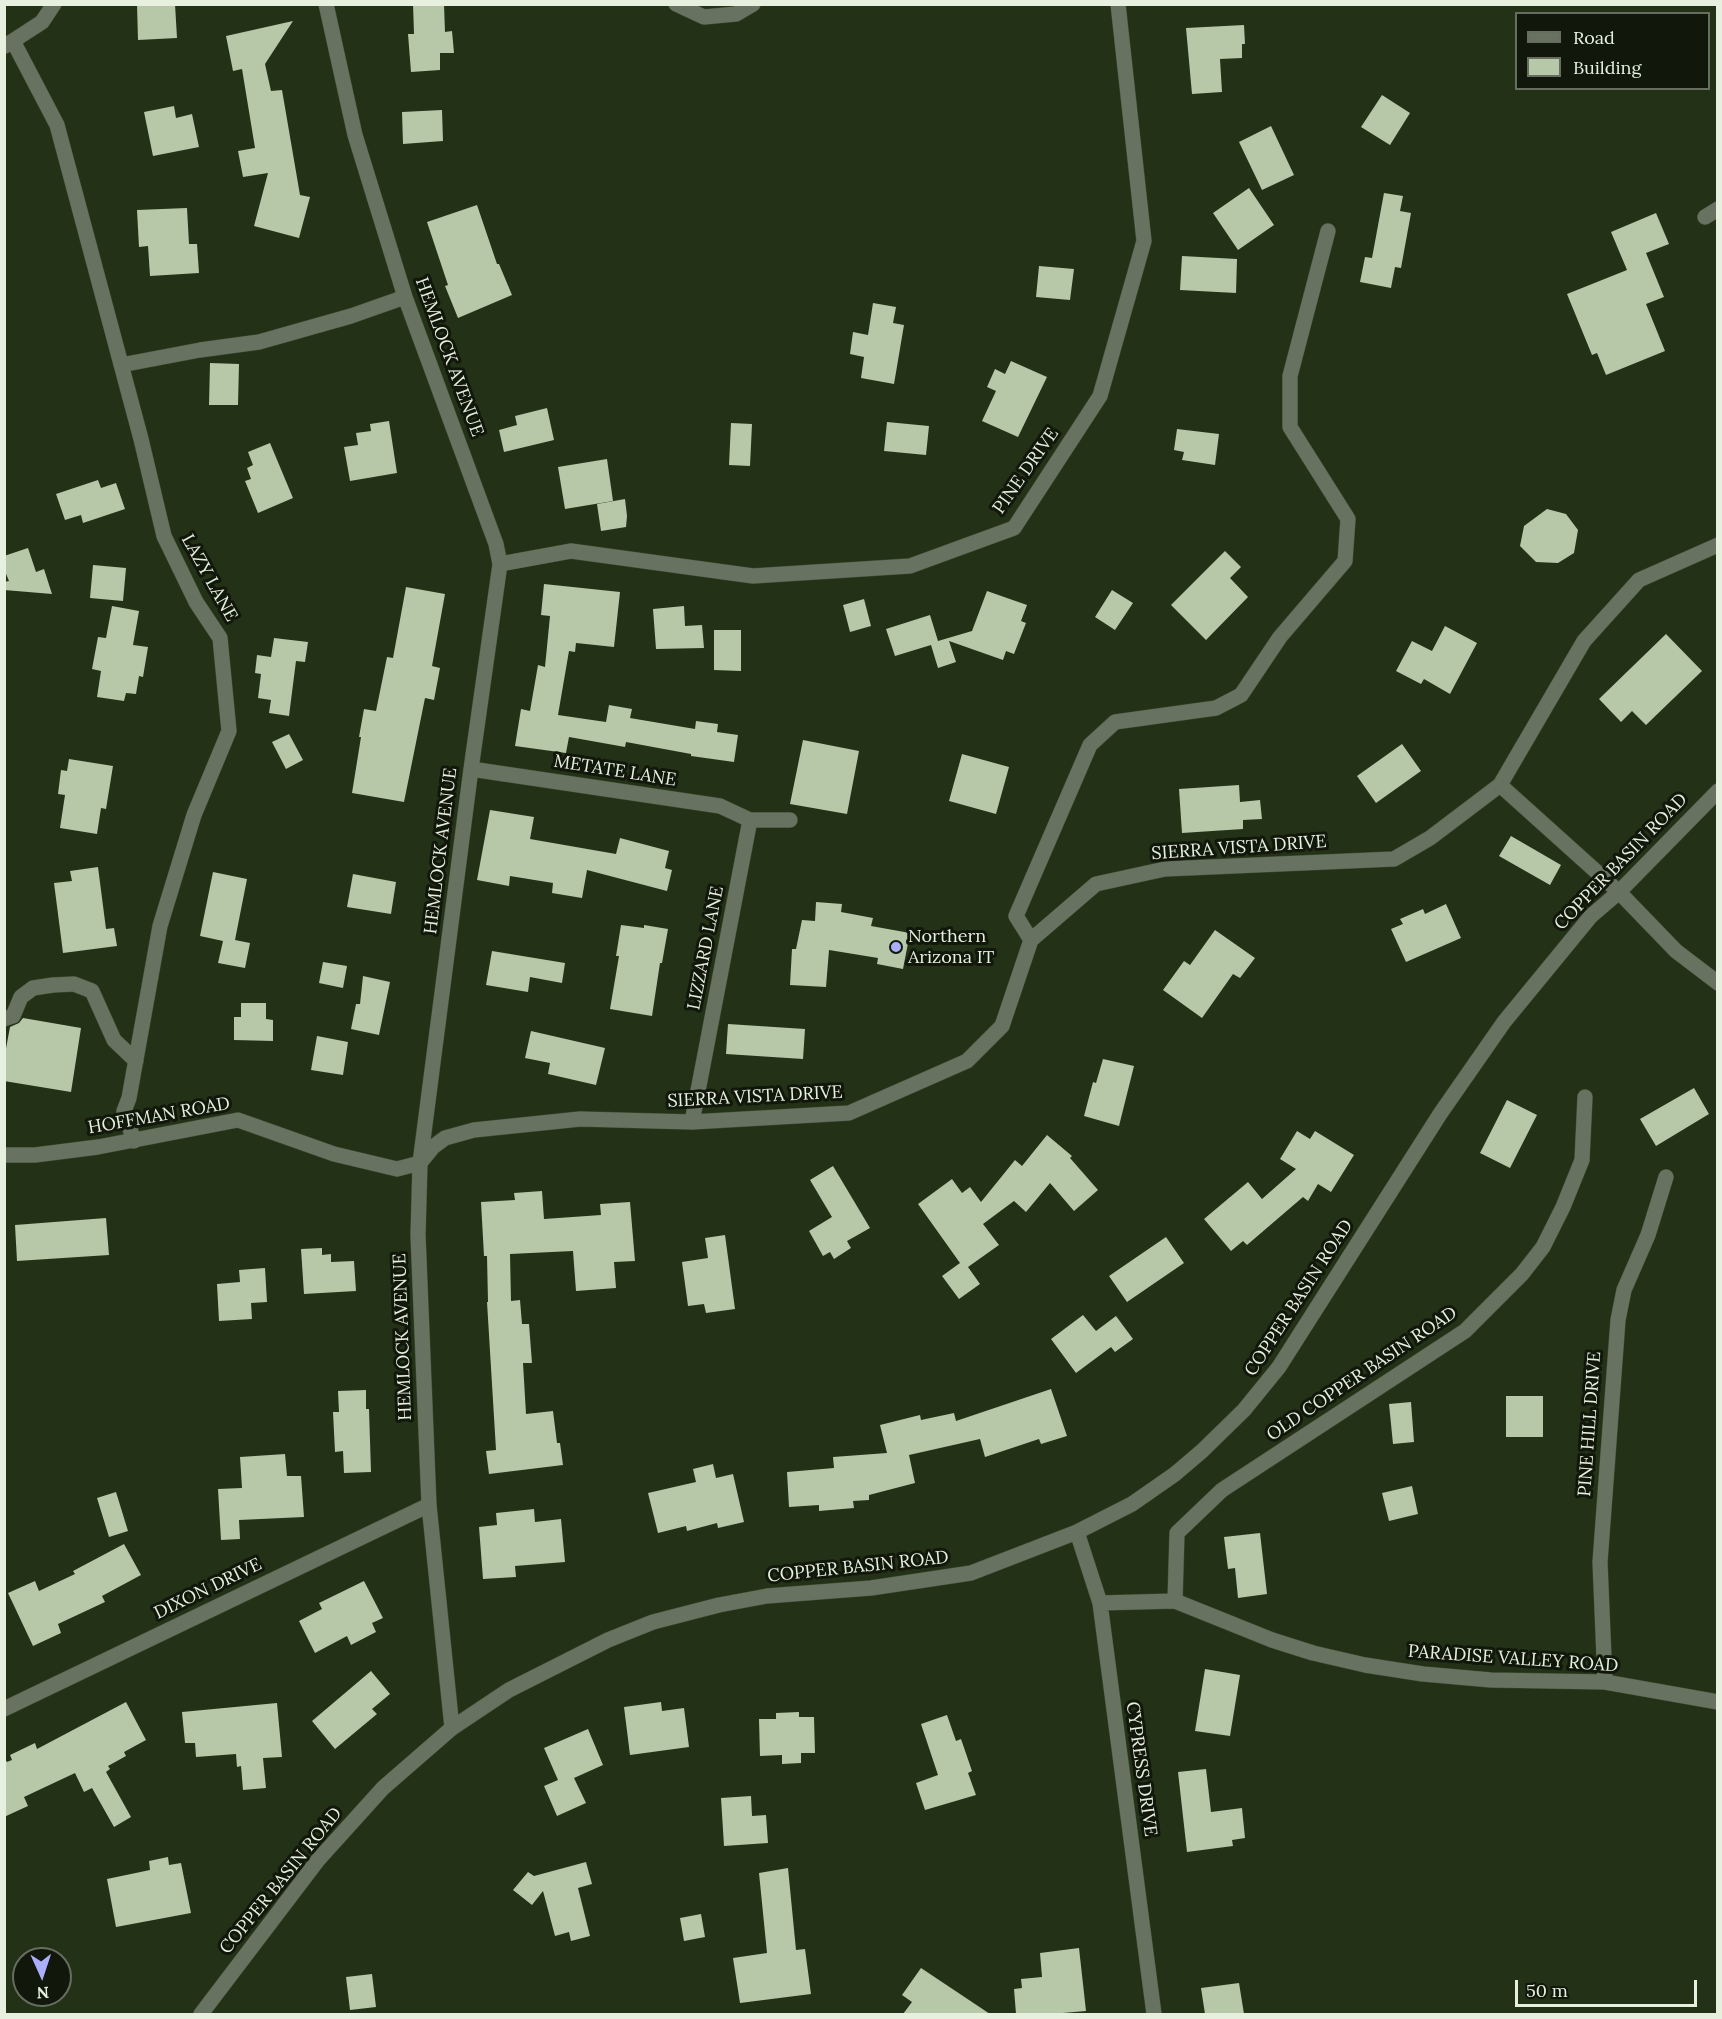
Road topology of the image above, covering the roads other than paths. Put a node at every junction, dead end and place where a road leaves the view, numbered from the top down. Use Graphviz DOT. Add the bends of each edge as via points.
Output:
graph roads {
  1 [pos="54,4"];
  2 [pos="326,4"];
  3 [pos="676,4"];
  4 [pos="753,4"];
  5 [pos="1118,4"];
  6 [pos="9,44"];
  7 [pos="1328,231"];
  8 [pos="405,297"];
  9 [pos="121,365"];
  10 [pos="1718,545"];
  11 [pos="500,564"];
  12 [pos="471,769"];
  13 [pos="1500,785"];
  14 [pos="1718,791"];
  15 [pos="750,820"];
  16 [pos="790,820"];
  17 [pos="1619,892"];
  18 [pos="1031,940"];
  19 [pos="1718,983"];
  20 [pos="4,1019"];
  21 [pos="136,1061"];
  22 [pos="1585,1097"];
  23 [pos="693,1122"];
  24 [pos="134,1141"];
  25 [pos="4,1155"];
  26 [pos="420,1163"];
  27 [pos="1666,1177"];
  28 [pos="429,1505"];
  29 [pos="1077,1532"];
  30 [pos="1175,1601"];
  31 [pos="1100,1603"];
  32 [pos="1605,1682"];
  33 [pos="1718,1702"];
  34 [pos="4,1709"];
  35 [pos="452,1728"];
  36 [pos="201,2014"];
  37 [pos="1154,2014"];
  1 -- 6 [label="street" via="42,22"];
  2 -- 8 [label="street, HEMLOCK AVENUE" via="355,135"];
  3 -- 4 [label="street" via="704,16 736,14"];
  5 -- 11 [label="street, PINE DRIVE" via="1144,241 1100,396 1014,528 910,566 753,576 571,551"];
  6 -- 9 [label="street, LAZY LANE" via="57,125"];
  7 -- 18 [label="street" via="1290,376 1290,427 1348,519 1345,561 1280,637 1241,695 1216,708 1115,722 1090,745 1016,916"];
  8 -- 9 [label="street" via="259,342"];
  8 -- 11 [label="street, HEMLOCK AVENUE" via="493,534"];
  9 -- 21 [label="street, LAZY LANE" via="164,537 196,602 220,638 229,731 194,815 160,926"];
  10 -- 13 [label="street, SIERRA VISTA DRIVE" via="1640,580 1584,641"];
  11 -- 12 [label="street, HEMLOCK AVENUE"];
  12 -- 15 [label="street, METATE LANE" via="720,806"];
  12 -- 26 [label="street, HEMLOCK AVENUE"];
  13 -- 17 [label="street"];
  13 -- 18 [label="street, SIERRA VISTA DRIVE" via="1430,838 1394,859 1165,869 1096,884"];
  14 -- 17 [label="street, COPPER BASIN ROAD"];
  15 -- 16 [label="street"];
  15 -- 23 [label="street, LIZZARD LANE"];
  17 -- 19 [label="street" via="1676,951"];
  17 -- 29 [label="street, COPPER BASIN ROAD" via="1591,916 1504,1022 1263,1388 1174,1474 1132,1504"];
  18 -- 23 [label="street, SIERRA VISTA DRIVE" via="1002,1026 967,1061 849,1113"];
  20 -- 21 [label="street" via="13,1016 21,997 33,988 74,984 92,991 114,1040"];
  21 -- 24 [label="street, LAZY LANE" via="124,1111"];
  22 -- 30 [label="street, OLD COPPER BASIN ROAD" via="1582,1160 1543,1246 1522,1274 1465,1331 1222,1490 1177,1533"];
  23 -- 26 [label="street, SIERRA VISTA DRIVE" via="580,1119 474,1130 446,1138"];
  24 -- 25 [label="street, HOFFMAN ROAD" via="35,1155"];
  24 -- 26 [label="street, HOFFMAN ROAD" via="238,1120 334,1155 397,1169"];
  26 -- 28 [label="street, HEMLOCK AVENUE" via="418,1235"];
  27 -- 32 [label="street, PINE HILL DRIVE" via="1648,1235 1624,1290 1618,1320 1601,1553"];
  28 -- 34 [label="street, DIXON DRIVE"];
  28 -- 35 [label="street, HEMLOCK AVENUE"];
  29 -- 31 [label="street, CYPRESS DRIVE"];
  29 -- 35 [label="street, COPPER BASIN ROAD" via="971,1573 871,1588 767,1596 653,1622 509,1690"];
  30 -- 31 [label="street, PARADISE VALLEY ROAD"];
  30 -- 32 [label="street, PARADISE VALLEY ROAD" via="1272,1640 1365,1665 1491,1680"];
  31 -- 37 [label="street, CYPRESS DRIVE"];
  32 -- 33 [label="street, PARADISE VALLEY ROAD"];
  35 -- 36 [label="street, COPPER BASIN ROAD" via="383,1788 318,1860"];
}
